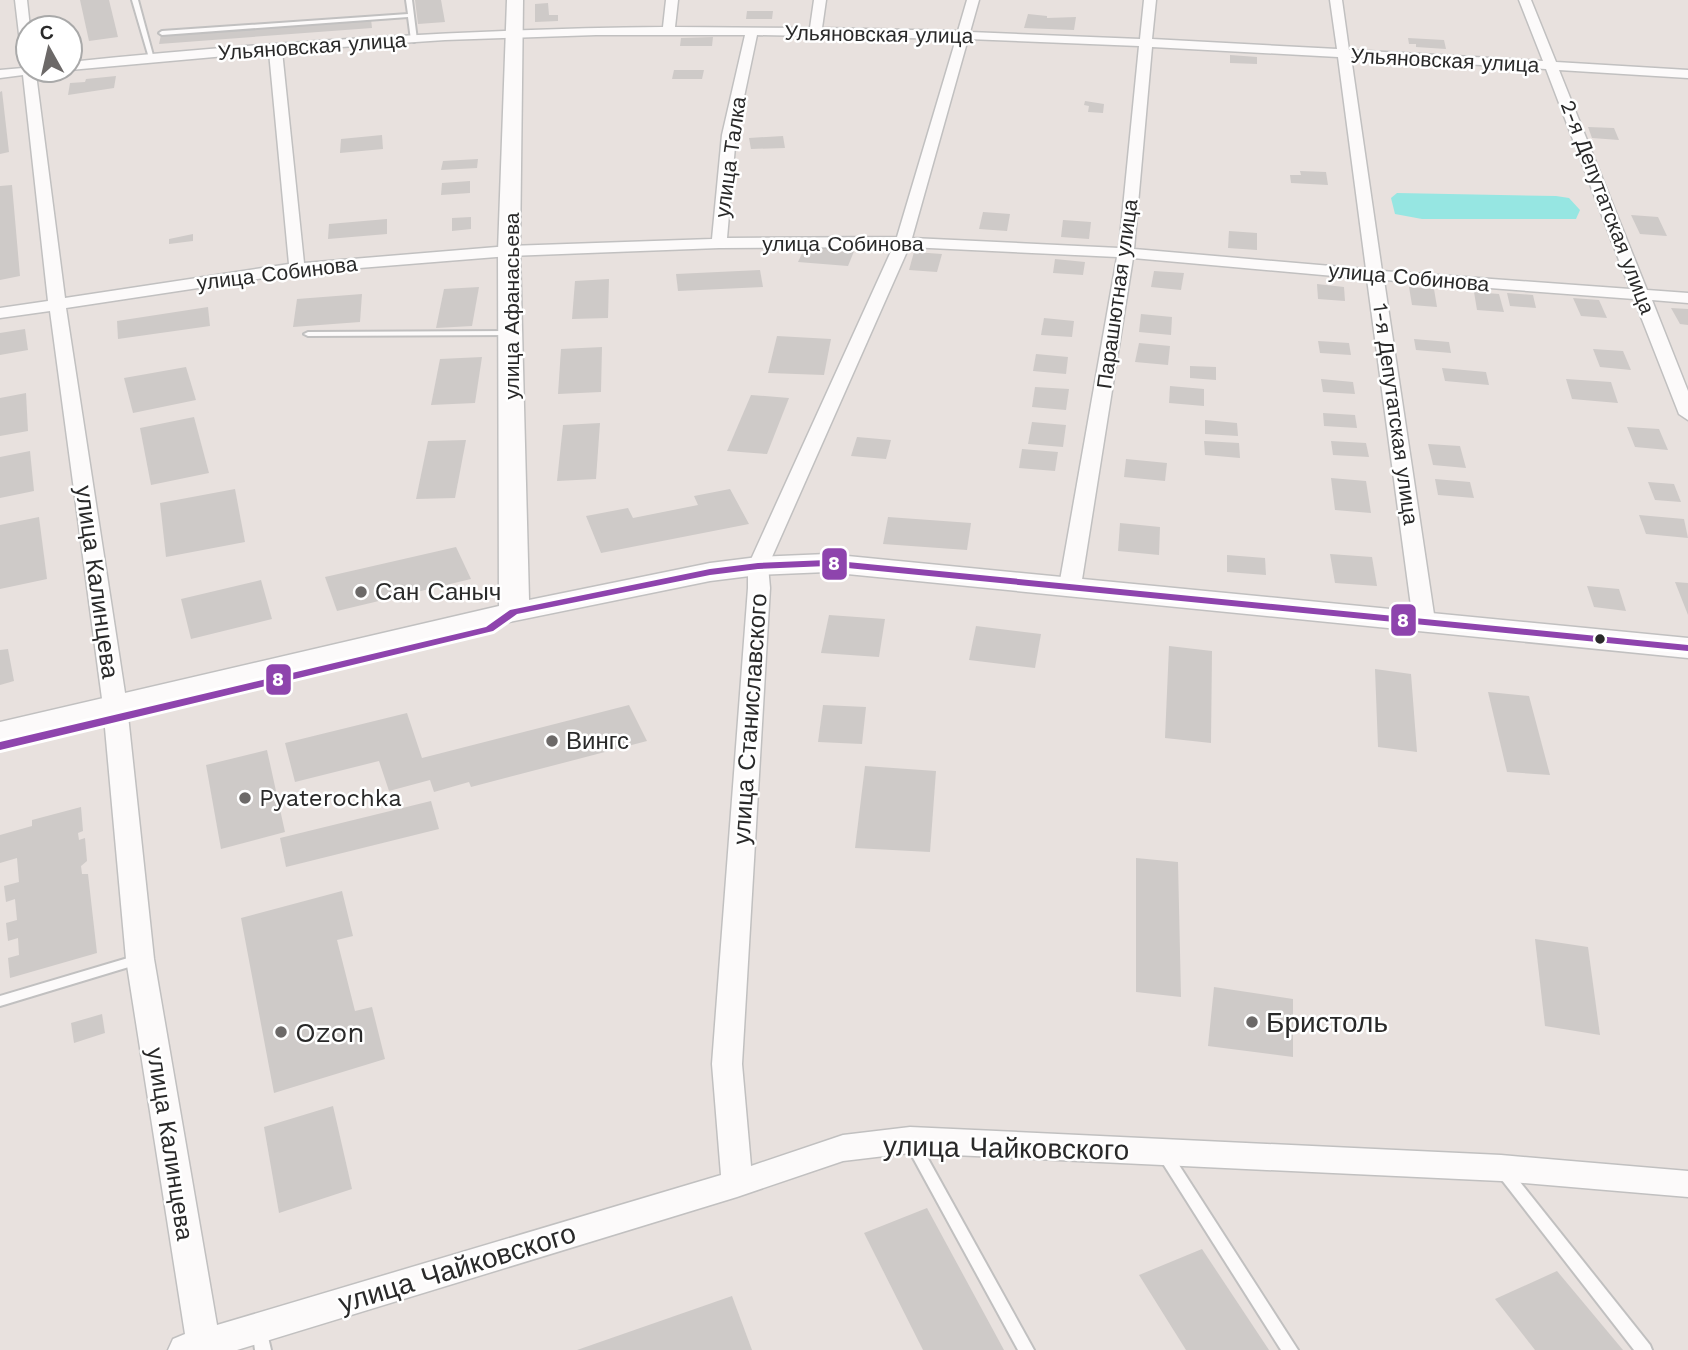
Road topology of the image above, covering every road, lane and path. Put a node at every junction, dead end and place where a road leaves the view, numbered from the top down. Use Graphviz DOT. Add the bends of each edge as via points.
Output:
graph roads {
  1 [pos="135,0"];
  2 [pos="409,0"];
  3 [pos="515,0"];
  4 [pos="672,0"];
  5 [pos="820,0"];
  6 [pos="973,0"];
  7 [pos="1150,0"];
  8 [pos="1336,0"];
  9 [pos="1525,0"];
  10 [pos="411,15"];
  11 [pos="669,30"];
  12 [pos="752,31"];
  13 [pos="815,32"];
  14 [pos="162,33"];
  15 [pos="513,34"];
  16 [pos="964,35"];
  17 [pos="414,40"];
  18 [pos="1146,43"];
  19 [pos="275,47"];
  20 [pos="1345,55"];
  21 [pos="152,58"];
  22 [pos="84,65"];
  23 [pos="1553,66"];
  24 [pos="1688,74"];
  25 [pos="30,84"];
  26 [pos="903,242"];
  27 [pos="719,243"];
  28 [pos="509,251"];
  29 [pos="1126,253"];
  30 [pos="297,268"];
  31 [pos="1377,275"];
  32 [pos="1642,295"];
  33 [pos="1688,298"];
  34 [pos="57,303"];
  35 [pos="0,313"];
  36 [pos="510,332"];
  37 [pos="308,334"];
  38 [pos="1688,414"];
  39 [pos="758,566"];
  40 [pos="1070,586"];
  41 [pos="514,612"];
  42 [pos="1424,621"];
  43 [pos="1688,648"];
  44 [pos="116,713"];
  45 [pos="0,733"];
  46 [pos="0,747"];
  47 [pos="140,960"];
  48 [pos="0,1000"];
  49 [pos="910,1140"];
  50 [pos="1163,1151"];
  51 [pos="1501,1168"];
  52 [pos="737,1184"];
  53 [pos="1688,1184"];
  54 [pos="261,1339"];
  55 [pos="194,1347"];
  56 [pos="1026,1350"];
  57 [pos="1290,1350"];
  58 [pos="1644,1350"];
  1 -- 21 [label="lane"];
  2 -- 10 [label="lane"];
  3 -- 15 [label="street, улица Афанасьева"];
  4 -- 11 [label="street"];
  5 -- 13 [label="street"];
  6 -- 16 [label="street, улица Станиславского"];
  7 -- 18 [label="street, Парашютная улица"];
  8 -- 20 [label="street, 1-я Депутатская улица"];
  9 -- 23 [label="street, 2-я Депутатская улица"];
  10 -- 14 [label="lane"];
  10 -- 17 [label="lane"];
  11 -- 12 [label="street, Ульяновская улица"];
  11 -- 15 [label="street, Ульяновская улица"];
  12 -- 13 [label="street, Ульяновская улица"];
  12 -- 27 [label="street, улица Талка" via="729,135"];
  13 -- 16 [label="street, Ульяновская улица"];
  15 -- 17 [label="street, Ульяновская улица"];
  15 -- 28 [label="street, улица Афанасьева"];
  16 -- 18 [label="street, Ульяновская улица"];
  16 -- 26 [label="street, улица Станиславского"];
  17 -- 19 [label="street, Ульяновская улица"];
  18 -- 20 [label="street, Ульяновская улица"];
  18 -- 29 [label="street, Парашютная улица"];
  19 -- 21 [label="street, Ульяновская улица"];
  19 -- 30 [label="street"];
  20 -- 23 [label="street, Ульяновская улица"];
  20 -- 31 [label="street, 1-я Депутатская улица"];
  21 -- 22 [label="street, Ульяновская улица"];
  23 -- 24 [label="street, Ульяновская улица"];
  23 -- 32 [label="street, 2-я Депутатская улица"];
  25 -- 34 [label="street, улица Калинцева"];
  26 -- 27 [label="street, улица Собинова"];
  26 -- 29 [label="street, улица Собинова"];
  26 -- 39 [label="street, улица Станиславского"];
  27 -- 28 [label="street, улица Собинова"];
  28 -- 30 [label="street, улица Собинова"];
  28 -- 36 [label="street, улица Афанасьева"];
  29 -- 31 [label="street, улица Собинова"];
  29 -- 40 [label="street, Парашютная улица"];
  30 -- 34 [label="street, улица Собинова"];
  31 -- 32 [label="street, улица Собинова"];
  31 -- 42 [label="street, 1-я Депутатская улица"];
  32 -- 33 [label="street, улица Собинова"];
  32 -- 38 [label="street, 2-я Депутатская улица"];
  34 -- 35 [label="street, улица Собинова"];
  34 -- 44 [label="street, улица Калинцева"];
  36 -- 37 [label="lane"];
  36 -- 41 [label="street, улица Афанасьева"];
  39 -- 40 [label="street" via="827,563"];
  39 -- 41 [label="street"];
  39 -- 52 [label="street, улица Станиславского" via="727,1064"];
  40 -- 42 [label="street"];
  41 -- 44 [label="street" via="489,629"];
  42 -- 43 [label="street"];
  44 -- 45 [label="street"];
  44 -- 46 [label="street"];
  44 -- 47 [label="street, улица Калинцева"];
  47 -- 48 [label="lane"];
  47 -- 55 [label="street, улица Калинцева"];
  49 -- 50 [label="street, улица Чайковского"];
  49 -- 52 [label="street, улица Чайковского" via="843,1148"];
  49 -- 56 [label="lane"];
  50 -- 51 [label="street, улица Чайковского"];
  50 -- 57 [label="lane"];
  51 -- 53 [label="street, улица Чайковского"];
  51 -- 58 [label="lane"];
  52 -- 54 [label="street, улица Чайковского"];
  54 -- 55 [label="street, улица Чайковского"];
}
